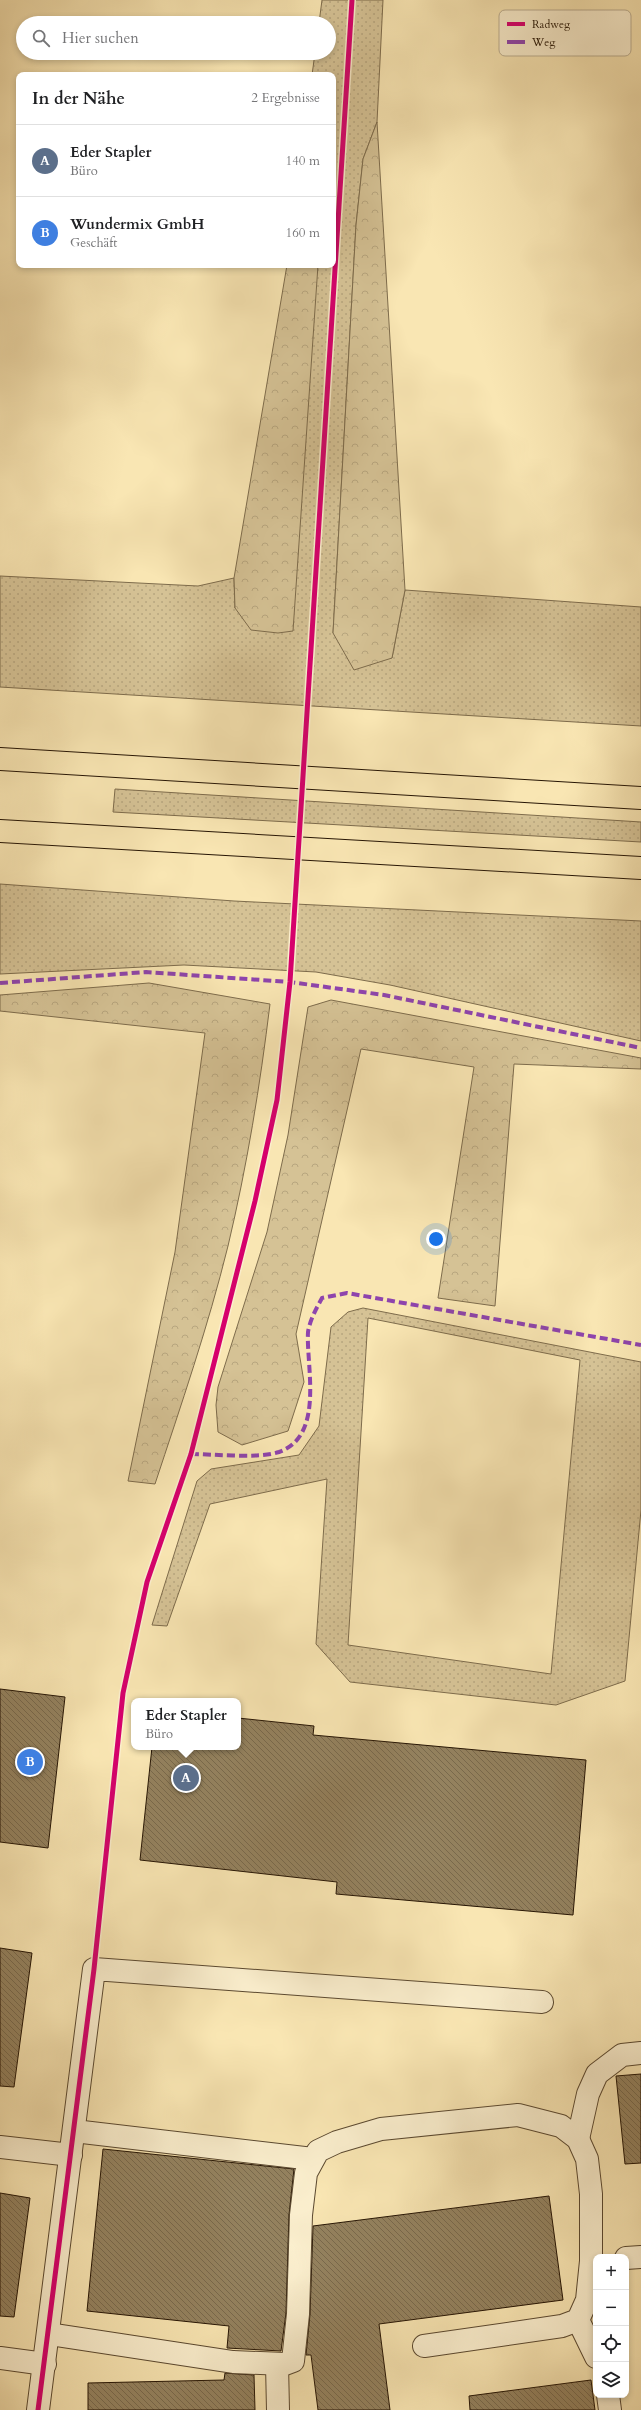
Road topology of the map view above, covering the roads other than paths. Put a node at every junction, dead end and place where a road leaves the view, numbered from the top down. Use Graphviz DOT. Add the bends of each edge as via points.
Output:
graph roads {
  1 [pos="0,759"];
  2 [pos="641,798"];
  3 [pos="0,831"];
  4 [pos="641,868"];
  5 [pos="542,2002"];
  6 [pos="641,2053"];
  7 [pos="74,2131"];
  8 [pos="578,2139"];
  9 [pos="0,2147"];
  10 [pos="71,2155"];
  11 [pos="313,2159"];
  12 [pos="594,2254"];
  13 [pos="641,2257"];
  14 [pos="629,2258"];
  15 [pos="593,2267"];
  16 [pos="578,2320"];
  17 [pos="49,2334"];
  18 [pos="424,2346"];
  19 [pos="593,2351"];
  20 [pos="0,2358"];
  21 [pos="45,2364"];
  22 [pos="277,2364"];
  23 [pos="608,2398"];
  24 [pos="38,2410"];
  25 [pos="278,2410"];
  26 [pos="610,2410"];
  1 -- 2 [label="highway"];
  3 -- 4 [label="highway"];
  5 -- 7 [label="street" via="94,1969"];
  6 -- 8 [label="street" via="622,2055 597,2074 588,2094"];
  7 -- 10 [label="street"];
  7 -- 11 [label="street"];
  8 -- 11 [label="street" via="561,2126 518,2115 381,2129 337,2142 318,2151"];
  8 -- 12 [label="street" via="587,2159"];
  9 -- 10 [label="street"];
  10 -- 17 [label="street"];
  11 -- 22 [label="street" via="306,2173 301,2215 298,2314 293,2361"];
  13 -- 14 [label="street"];
  15 -- 16 [label="street" via="587,2300"];
  16 -- 18 [label="street" via="562,2326"];
  16 -- 19 [label="street"];
  17 -- 21 [label="street"];
  17 -- 22 [label="street" via="233,2362"];
  20 -- 21 [label="street"];
  21 -- 24 [label="street"];
  22 -- 25 [label="street"];
  23 -- 26 [label="street"];
}
